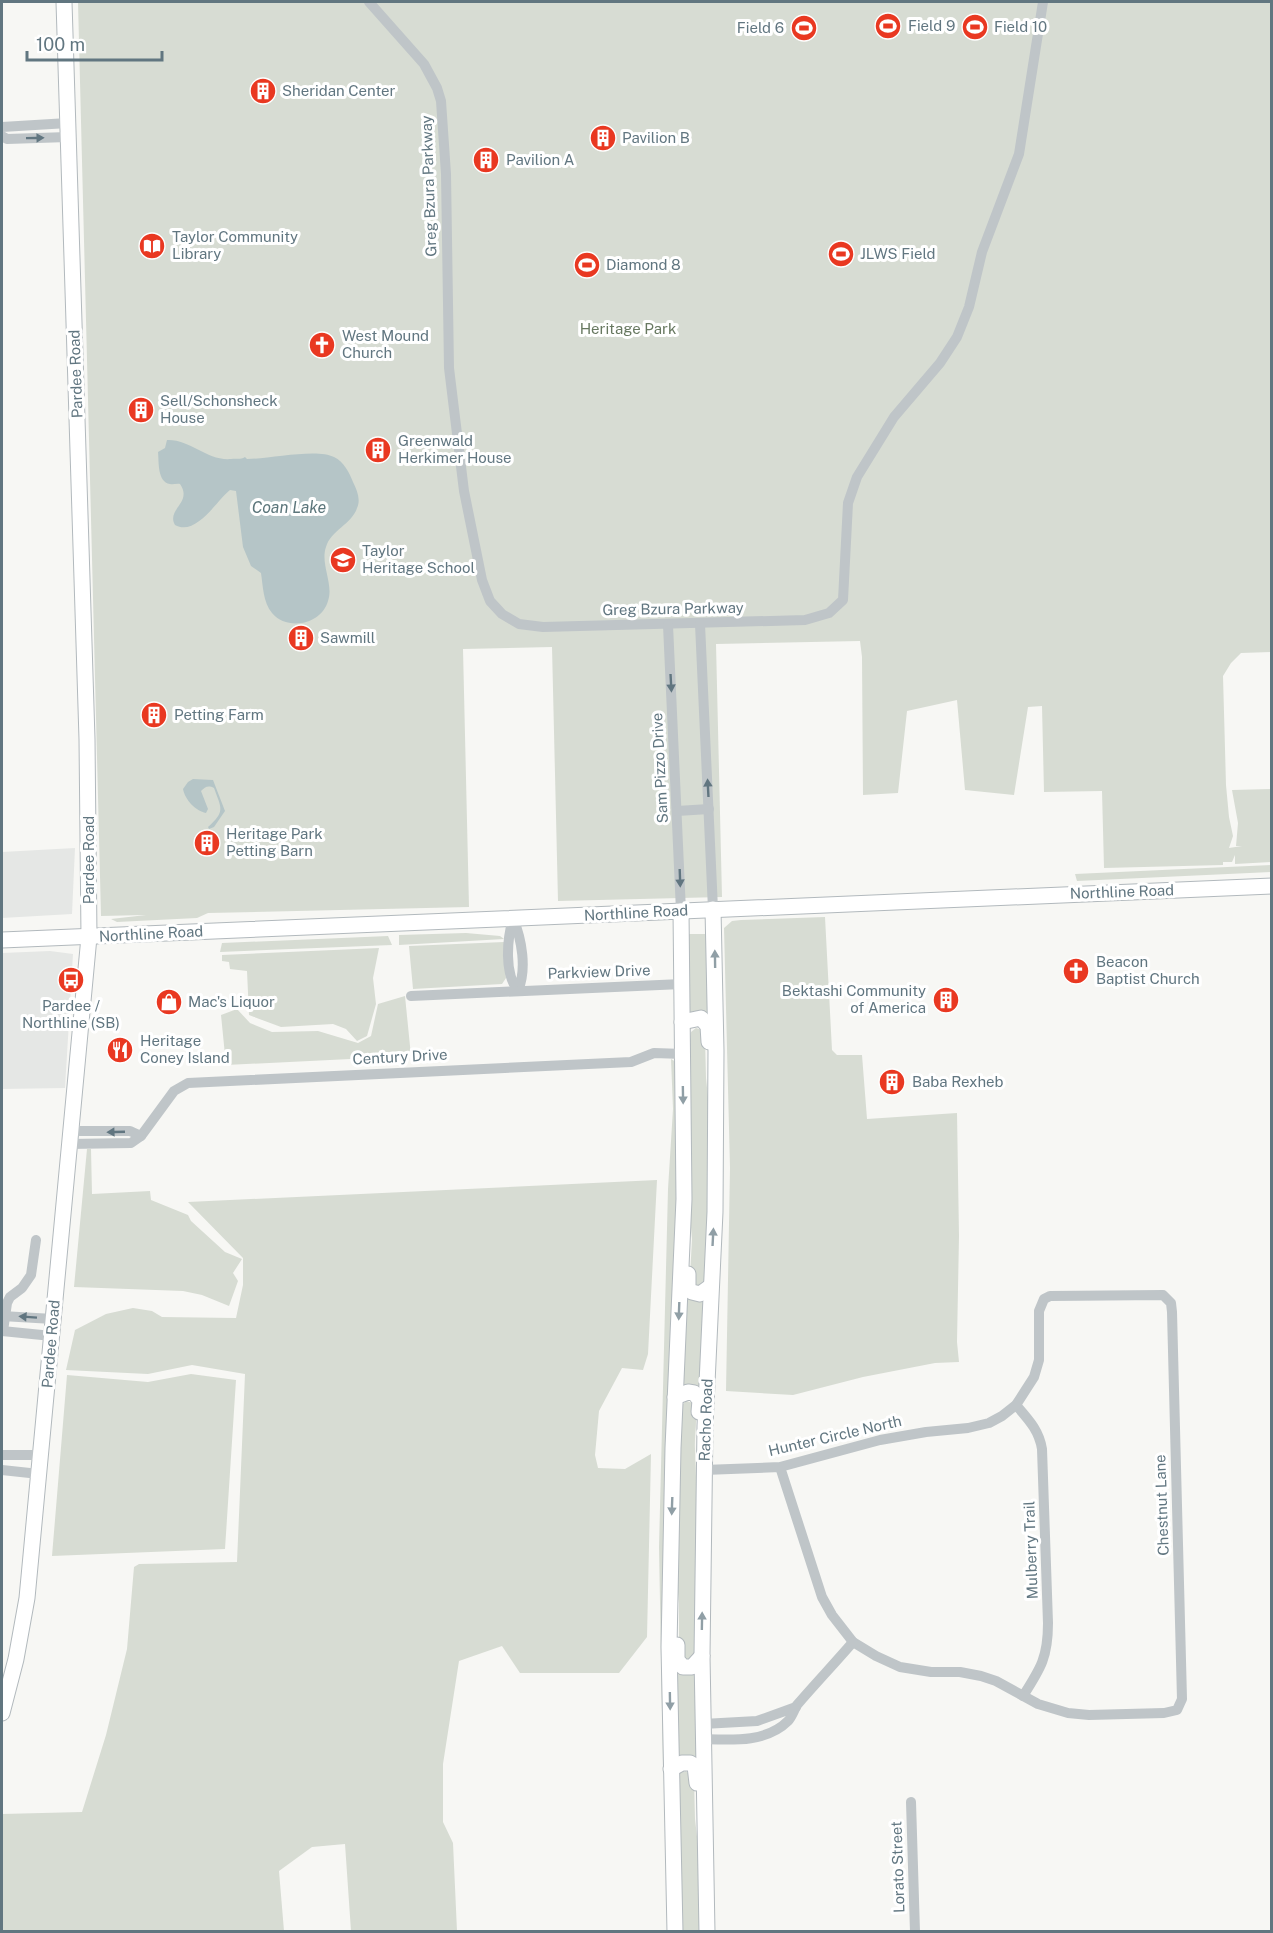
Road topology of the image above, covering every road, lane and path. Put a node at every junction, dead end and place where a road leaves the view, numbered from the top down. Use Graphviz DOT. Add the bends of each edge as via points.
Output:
graph roads {
  1 [pos="64,2"];
  2 [pos="369,2"];
  3 [pos="1043,2"];
  4 [pos="2,128"];
  5 [pos="68,130"];
  6 [pos="2,136"];
  7 [pos="699,624"];
  8 [pos="668,625"];
  9 [pos="709,809"];
  10 [pos="677,811"];
  11 [pos="1272,886"];
  12 [pos="713,909"];
  13 [pos="681,910"];
  14 [pos="513,918"];
  15 [pos="89,937"];
  16 [pos="2,940"];
  17 [pos="682,984"];
  18 [pos="518,991"];
  19 [pos="411,996"];
  20 [pos="682,1022"];
  21 [pos="682,1054"];
  22 [pos="716,1128"];
  23 [pos="70,1138"];
  24 [pos="684,1199"];
  25 [pos="36,1240"];
  26 [pos="711,1286"];
  27 [pos="1168,1298"];
  28 [pos="3,1316"];
  29 [pos="54,1319"];
  30 [pos="2,1331"];
  31 [pos="52,1336"];
  32 [pos="675,1397"];
  33 [pos="1016,1405"];
  34 [pos="2,1455"];
  35 [pos="41,1455"];
  36 [pos="780,1467"];
  37 [pos="2,1470"];
  38 [pos="704,1470"];
  39 [pos="39,1474"];
  40 [pos="704,1496"];
  41 [pos="670,1561"];
  42 [pos="853,1642"];
  43 [pos="702,1656"];
  44 [pos="1023,1696"];
  45 [pos="796,1707"];
  46 [pos="2,1713"];
  47 [pos="757,1721"];
  48 [pos="703,1732"];
  49 [pos="762,1736"];
  50 [pos="670,1769"];
  51 [pos="911,1802"];
  52 [pos="706,1861"];
  53 [pos="675,1932"];
  54 [pos="707,1932"];
  55 [pos="915,1932"];
  1 -- 5 [label="main road, Pardee Road"];
  2 -- 8 [label="street, Greg Bzura Parkway" via="424,64 441,101 449,368 464,491 490,601 502,614 531,626"];
  3 -- 7 [label="street, Greg Bzura Parkway" via="1019,153 982,252 969,307 957,338 894,417 857,477 845,524 843,600 829,613 806,620"];
  4 -- 5 [label="street"];
  6 -- 5 [label="street, one-way" via="7,139"];
  5 -- 15 [label="main road, Pardee Road"];
  7 -- 8 [label="street, Greg Bzura Parkway"];
  9 -- 7 [label="street, one-way"];
  8 -- 10 [label="street, Sam Pizzo Drive, one-way"];
  9 -- 10 [label="street"];
  9 -- 12 [label="street"];
  10 -- 13 [label="street, Sam Pizzo Drive, one-way"];
  11 -- 12 [label="main road, Northline Road"];
  12 -- 13 [label="main road, Northline Road"];
  22 -- 12 [label="main road, Racho Road, one-way"];
  13 -- 14 [label="main road, Northline Road"];
  13 -- 17 [label="main road, Racho Road"];
  14 -- 15 [label="main road, Northline Road"];
  14 -- 18 [label="street" via="508,934 510,981"];
  15 -- 16 [label="main road, Northline Road"];
  15 -- 23 [label="main road, Pardee Road"];
  17 -- 18 [label="street, Parkview Drive"];
  17 -- 20 [label="main road, Racho Road"];
  18 -- 19 [label="street, Parkview Drive"];
  20 -- 21 [label="main road, Racho Road"];
  20 -- 22 [label="main road" via="701,1018 708,1026"];
  21 -- 23 [label="street, Century Drive" via="654,1053 631,1062 188,1083 174,1091 141,1136 130,1131"];
  21 -- 24 [label="main road, Racho Road, one-way"];
  26 -- 22 [label="main road, Racho Road, one-way"];
  23 -- 29 [label="main road, Pardee Road"];
  24 -- 26 [label="main road" via="689,1240 688,1288 700,1294"];
  24 -- 32 [label="main road, Racho Road, one-way"];
  25 -- 28 [label="street" via="31,1275 10,1297"];
  26 -- 38 [label="main road, Racho Road"];
  27 -- 33 [label="street, Hunter Circle North" via="1157,1294 1044,1299 1039,1311 1039,1360 1029,1388"];
  27 -- 44 [label="street, Chestnut Lane" via="1172,1312 1181,1653 1182,1699 1178,1710 1077,1714 1051,1709"];
  29 -- 28 [label="street, one-way"];
  28 -- 30 [label="street"];
  29 -- 31 [label="main road, Pardee Road"];
  30 -- 31 [label="street"];
  31 -- 35 [label="main road, Pardee Road"];
  32 -- 40 [label="main road" via="688,1392 698,1396 697,1444"];
  32 -- 41 [label="main road, Racho Road, one-way"];
  33 -- 36 [label="street, Hunter Circle North" via="1002,1416 968,1428 880,1440"];
  33 -- 44 [label="street, Mulberry Trail" via="1034,1425 1042,1449 1048,1623 1044,1659"];
  34 -- 35 [label="street"];
  35 -- 39 [label="main road, Pardee Road"];
  36 -- 38 [label="street, Hunter Circle North"];
  36 -- 42 [label="street" via="822,1597"];
  37 -- 39 [label="street"];
  38 -- 40 [label="main road, Racho Road"];
  39 -- 46 [label="main road, Pardee Road" via="27,1598"];
  43 -- 40 [label="main road, Racho Road, one-way"];
  41 -- 43 [label="main road" via="677,1609 677,1660 683,1667 692,1667"];
  41 -- 50 [label="main road, Racho Road, one-way"];
  42 -- 44 [label="street" via="900,1667 974,1674 996,1680"];
  42 -- 45 [label="street"];
  43 -- 48 [label="main road, Racho Road"];
  45 -- 47 [label="street"];
  45 -- 49 [label="street" via="789,1720"];
  47 -- 48 [label="street"];
  47 -- 49 [label="street"];
  48 -- 49 [label="street" via="732,1740"];
  48 -- 52 [label="main road, Racho Road"];
  50 -- 52 [label="main road" via="690,1762 695,1766"];
  50 -- 53 [label="main road, Racho Road"];
  51 -- 55 [label="street, Lorato Street"];
  52 -- 54 [label="main road, Racho Road"];
}
